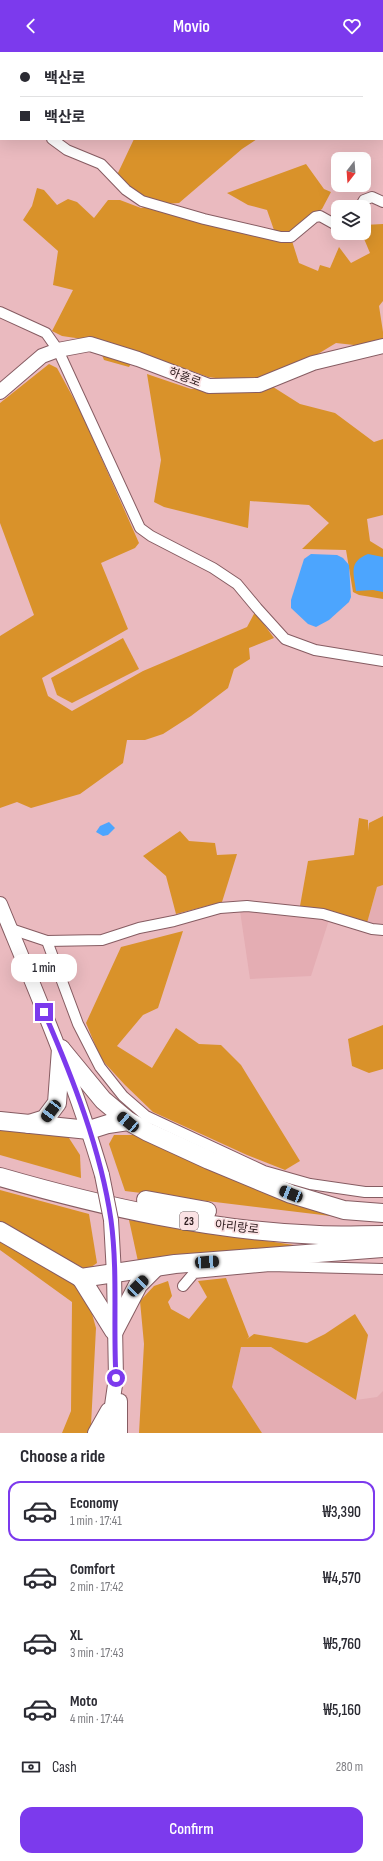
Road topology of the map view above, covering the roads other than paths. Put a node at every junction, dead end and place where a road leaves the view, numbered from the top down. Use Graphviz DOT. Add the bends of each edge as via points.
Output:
graph roads {
  1 [pos="53,140"];
  2 [pos="364,200"];
  3 [pos="383,202"];
  4 [pos="331,222"];
  5 [pos="0,312"];
  6 [pos="383,346"];
  7 [pos="58,350"];
  8 [pos="0,392"];
  9 [pos="383,661"];
  10 [pos="0,904"];
  11 [pos="11,930"];
  12 [pos="383,930"];
  13 [pos="47,941"];
  14 [pos="61,1049"];
  15 [pos="0,1121"];
  16 [pos="128,1122"];
  17 [pos="29,1124"];
  18 [pos="89,1130"];
  19 [pos="0,1166"];
  20 [pos="0,1177"];
  21 [pos="383,1192"];
  22 [pos="383,1213"];
  23 [pos="383,1226"];
  24 [pos="0,1231"];
  25 [pos="383,1235"];
  26 [pos="383,1248"];
  27 [pos="156,1268"];
  28 [pos="383,1269"];
  29 [pos="114,1274"];
  30 [pos="81,1278"];
  31 [pos="183,1286"];
  32 [pos="114,1331"];
  33 [pos="116,1378"];
  34 [pos="112,1403"];
  35 [pos="95,1433"];
  36 [pos="108,1433"];
  37 [pos="120,1433"];
  1 -- 4 [label="street" via="67,150 101,164 126,190 142,201 281,237 291,237 315,217 320,216"];
  2 -- 3 [label="street" via="372,197"];
  5 -- 7 [label="street" via="46,333"];
  6 -- 7 [label="main road, 하흥로" via="313,364 259,385 209,386 90,344"];
  7 -- 8 [label="main road, 하흥로" via="42,356"];
  7 -- 9 [label="street" via="140,528 238,584 284,639 315,650"];
  10 -- 11 [label="main road"];
  11 -- 13 [label="street"];
  11 -- 14 [label="main road"];
  12 -- 13 [label="street" via="323,914 247,906 220,908 102,940"];
  13 -- 21 [label="street" via="78,1024 100,1067 123,1096 146,1116 264,1171 310,1184"];
  14 -- 16 [label="highway" via="103,1100"];
  14 -- 17 [label="highway" via="57,1103 45,1119"];
  14 -- 18 [label="main road"];
  15 -- 17 [label="highway"];
  16 -- 18 [label="highway" via="108,1124"];
  16 -- 22 [label="highway" via="202,1157 291,1194 344,1210"];
  17 -- 18 [label="highway"];
  18 -- 29 [label="main road, bridge" via="111,1220"];
  19 -- 23 [label="highway, 아리랑로 / 23" via="116,1195 219,1213 314,1223"];
  20 -- 25 [label="highway, 아리랑로 / 23" via="73,1197 176,1219 318,1235"];
  24 -- 30 [label="highway"];
  26 -- 27 [label="highway" via="175,1264"];
  27 -- 29 [label="highway"];
  27 -- 32 [label="highway" via="138,1286"];
  28 -- 31 [label="street" via="270,1266 194,1273"];
  29 -- 30 [label="highway"];
  29 -- 32 [label="main road"];
  30 -- 32 [label="highway"];
  32 -- 33 [label="main road"];
  33 -- 34 [label="main road"];
  33 -- 37 [label="main road" via="120,1391"];
  34 -- 35 [label="main road"];
  34 -- 36 [label="main road"];
}
